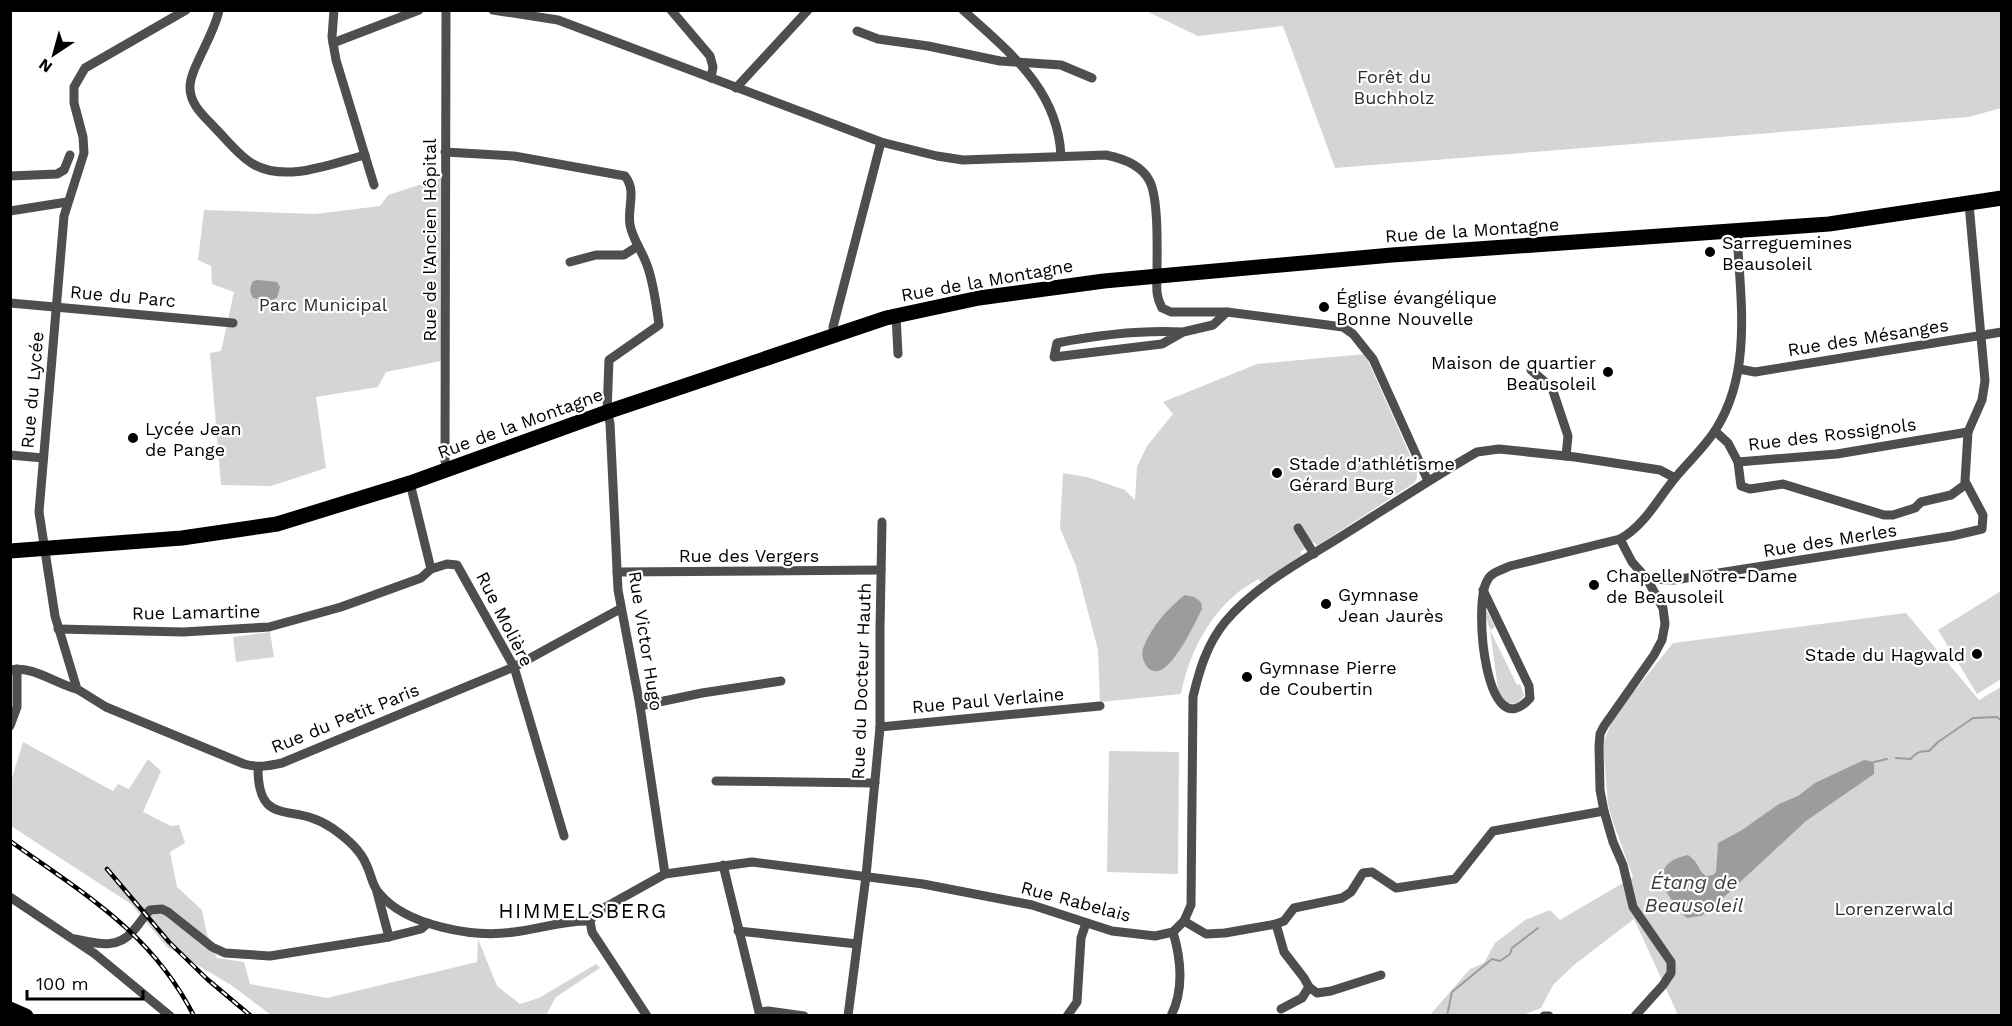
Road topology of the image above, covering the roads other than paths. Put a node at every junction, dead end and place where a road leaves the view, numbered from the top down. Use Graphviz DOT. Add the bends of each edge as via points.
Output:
graph roads {
  1 [pos="186,10"];
  2 [pos="219,10"];
  3 [pos="334,10"];
  4 [pos="419,10"];
  5 [pos="446,10"];
  6 [pos="493,10"];
  7 [pos="671,10"];
  8 [pos="808,10"];
  9 [pos="963,10"];
  10 [pos="507,11"];
  11 [pos="857,31"];
  12 [pos="333,43"];
  13 [pos="1020,63"];
  14 [pos="711,78"];
  15 [pos="1092,78"];
  16 [pos="736,88"];
  17 [pos="881,142"];
  18 [pos="445,152"];
  19 [pos="70,155"];
  20 [pos="364,155"];
  21 [pos="1061,156"];
  22 [pos="10,176"];
  23 [pos="374,185"];
  24 [pos="2001,198"];
  25 [pos="67,202"];
  26 [pos="1969,204"];
  27 [pos="10,211"];
  28 [pos="1737,232"];
  29 [pos="638,246"];
  30 [pos="570,262"];
  31 [pos="1157,276"];
  32 [pos="10,303"];
  33 [pos="55,306"];
  34 [pos="1227,312"];
  35 [pos="896,315"];
  36 [pos="233,323"];
  37 [pos="2001,332"];
  38 [pos="1183,333"];
  39 [pos="834,335"];
  40 [pos="1980,336"];
  41 [pos="898,354"];
  42 [pos="1739,369"];
  43 [pos="1531,370"];
  44 [pos="607,412"];
  45 [pos="1715,431"];
  46 [pos="1968,432"];
  47 [pos="10,455"];
  48 [pos="1566,456"];
  49 [pos="43,458"];
  50 [pos="1738,462"];
  51 [pos="448,470"];
  52 [pos="1675,478"];
  53 [pos="1428,481"];
  54 [pos="410,483"];
  55 [pos="1966,484"];
  56 [pos="882,522"];
  57 [pos="1298,528"];
  58 [pos="1620,539"];
  59 [pos="45,547"];
  60 [pos="10,551"];
  61 [pos="1314,554"];
  62 [pos="431,569"];
  63 [pos="881,570"];
  64 [pos="617,572"];
  65 [pos="1647,579"];
  66 [pos="1483,590"];
  67 [pos="620,609"];
  68 [pos="58,629"];
  69 [pos="514,667"];
  70 [pos="14,669"];
  71 [pos="781,681"];
  72 [pos="77,689"];
  73 [pos="640,706"];
  74 [pos="1100,706"];
  75 [pos="10,726"];
  76 [pos="880,727"];
  77 [pos="258,768"];
  78 [pos="716,781"];
  79 [pos="875,783"];
  80 [pos="1604,811"];
  81 [pos="564,836"];
  82 [pos="723,865"];
  83 [pos="665,874"];
  84 [pos="866,876"];
  85 [pos="377,892"];
  86 [pos="10,897"];
  87 [pos="400,911"];
  88 [pos="384,920"];
  89 [pos="590,921"];
  90 [pos="1185,921"];
  91 [pos="428,923"];
  92 [pos="1086,923"];
  93 [pos="1276,924"];
  94 [pos="738,931"];
  95 [pos="1173,932"];
  96 [pos="389,937"];
  97 [pos="75,939"];
  98 [pos="857,944"];
  99 [pos="1381,975"];
  100 [pos="1309,987"];
  101 [pos="158,1006"];
  102 [pos="10,1009"];
  103 [pos="1281,1009"];
  104 [pos="760,1014"];
  105 [pos="26,1016"];
  106 [pos="162,1016"];
  107 [pos="170,1016"];
  108 [pos="647,1016"];
  109 [pos="804,1016"];
  110 [pos="848,1016"];
  111 [pos="1067,1016"];
  112 [pos="1171,1016"];
  113 [pos="1544,1016"];
  114 [pos="1549,1016"];
  115 [pos="1635,1016"];
  1 -- 25 [label="street, Rue du Lycée" via="85,68 76,80 74,103 84,153"];
  2 -- 20 [label="street" via="189,89 198,110 246,159 270,171 289,172"];
  3 -- 12 [label="street"];
  4 -- 12 [label="street"];
  5 -- 18 [label="street, Rue de l'Ancien Hôpital"];
  6 -- 10 [label="street"];
  7 -- 14 [label="street" via="710,56"];
  8 -- 16 [label="street"];
  9 -- 13 [label="street"];
  10 -- 14 [label="street" via="558,20"];
  11 -- 13 [label="street" via="878,39"];
  12 -- 20 [label="street"];
  13 -- 15 [label="street" via="1061,65"];
  13 -- 21 [label="street" via="1035,80 1054,116"];
  14 -- 16 [label="street"];
  16 -- 17 [label="street"];
  17 -- 21 [label="street" via="963,160"];
  17 -- 39 [label="street"];
  18 -- 29 [label="street" via="514,156 625,176 631,183 630,225"];
  18 -- 51 [label="street, Rue de l'Ancien Hôpital"];
  19 -- 22 [label="street" via="64,170 57,174"];
  20 -- 23 [label="street"];
  21 -- 31 [label="street" via="1106,155 1121,158 1143,172 1154,197"];
  24 -- 26 [label="main road, Rue de la Montagne"];
  25 -- 27 [label="street"];
  25 -- 33 [label="street, Rue du Lycée"];
  26 -- 28 [label="main road, Rue de la Montagne" via="1829,224"];
  26 -- 40 [label="street"];
  28 -- 31 [label="main road, Rue de la Montagne" via="1404,254"];
  28 -- 42 [label="street"];
  29 -- 30 [label="street" via="624,255 596,255"];
  29 -- 44 [label="street, Rue Victor Hugo" via="654,291 659,325 609,360"];
  31 -- 34 [label="street" via="1162,308 1171,312"];
  31 -- 35 [label="main road, Rue de la Montagne" via="979,298"];
  32 -- 33 [label="street, Rue du Parc"];
  33 -- 36 [label="street, Rue du Parc"];
  33 -- 49 [label="street, Rue du Lycée"];
  34 -- 38 [label="street" via="1213,325"];
  34 -- 53 [label="street" via="1342,327 1353,334 1373,359"];
  35 -- 39 [label="main road, Rue de la Montagne"];
  35 -- 41 [label="street"];
  37 -- 40 [label="street, Rue des Mésanges"];
  38 -- 38 [label="street" via="1162,344 1054,357 1057,343 1088,337"];
  39 -- 44 [label="main road, Rue de la Montagne"];
  40 -- 42 [label="street, Rue des Mésanges" via="1755,372"];
  40 -- 46 [label="street" via="1985,381 1982,400"];
  42 -- 45 [label="street"];
  43 -- 48 [label="street" via="1552,388 1568,436"];
  44 -- 51 [label="main road, Rue de la Montagne"];
  44 -- 64 [label="street, Rue Victor Hugo"];
  45 -- 50 [label="street, Rue des Rossignols" via="1728,443"];
  45 -- 52 [label="street"];
  46 -- 50 [label="street, Rue des Rossignols" via="1838,453"];
  46 -- 55 [label="street"];
  47 -- 49 [label="street"];
  48 -- 52 [label="street" via="1660,470"];
  48 -- 53 [label="street" via="1499,449 1478,452"];
  49 -- 59 [label="street, Rue du Lycée" via="39,512"];
  50 -- 55 [label="street" via="1741,486 1750,489 1784,484 1884,515 1951,495"];
  51 -- 54 [label="main road, Rue de la Montagne"];
  52 -- 58 [label="street" via="1637,527"];
  53 -- 61 [label="street"];
  54 -- 59 [label="main road, Rue de la Montagne" via="256,528 182,538"];
  54 -- 62 [label="street"];
  55 -- 65 [label="street, Rue des Merles" via="1983,515 1982,529 1751,569 1674,580"];
  56 -- 63 [label="street, Rue du Docteur Hauth"];
  57 -- 61 [label="street"];
  58 -- 65 [label="street"];
  58 -- 66 [label="street" via="1510,566 1494,573"];
  59 -- 60 [label="main road, Rue de la Montagne"];
  59 -- 68 [label="street"];
  61 -- 90 [label="street" via="1239,606 1223,624 1200,667 1193,697 1191,905"];
  62 -- 68 [label="street, Rue Lamartine" via="421,578 341,607 269,627 183,632"];
  62 -- 69 [label="street, Rue Molière" via="457,565"];
  63 -- 64 [label="street, Rue des Vergers"];
  63 -- 76 [label="street, Rue du Docteur Hauth"];
  64 -- 67 [label="street, Rue Victor Hugo"];
  65 -- 80 [label="street" via="1663,608 1665,624 1654,655 1600,734"];
  66 -- 66 [label="street" via="1480,628 1494,693 1501,705 1511,710 1523,707 1530,698 1529,686"];
  67 -- 69 [label="street, Rue du Petit Paris"];
  67 -- 73 [label="street, Rue Victor Hugo"];
  68 -- 72 [label="street"];
  69 -- 77 [label="street, Rue du Petit Paris" via="282,763"];
  69 -- 81 [label="street, Rue Molière"];
  70 -- 72 [label="street, Rue du Petit Paris"];
  70 -- 75 [label="street" via="17,707"];
  71 -- 73 [label="street"];
  72 -- 77 [label="street, Rue du Petit Paris" via="106,707"];
  73 -- 83 [label="street, Rue Victor Hugo"];
  74 -- 76 [label="street, Rue Paul Verlaine"];
  76 -- 79 [label="street, Rue du Docteur Hauth"];
  77 -- 85 [label="street" via="263,801 271,809 304,815 332,828 366,862"];
  78 -- 79 [label="street"];
  79 -- 84 [label="street, Rue du Docteur Hauth"];
  80 -- 93 [label="street" via="1493,831 1455,879 1396,888 1371,872 1363,873 1351,892 1341,898 1294,908 1284,921"];
  80 -- 115 [label="street" via="1633,907 1671,962 1671,973 1663,986"];
  82 -- 83 [label="street, Rue Rabelais"];
  82 -- 84 [label="street, Rue Rabelais" via="752,862"];
  82 -- 94 [label="street"];
  83 -- 89 [label="street" via="595,913"];
  84 -- 92 [label="street, Rue Rabelais" via="1032,905"];
  84 -- 98 [label="street, Rue du Docteur Hauth"];
  85 -- 87 [label="street"];
  85 -- 88 [label="street"];
  86 -- 97 [label="street"];
  87 -- 88 [label="street"];
  87 -- 91 [label="street"];
  88 -- 96 [label="street"];
  89 -- 91 [label="street" via="571,920 513,933 469,933"];
  89 -- 108 [label="street" via="592,932"];
  90 -- 93 [label="street" via="1206,934"];
  90 -- 95 [label="street"];
  91 -- 96 [label="street"];
  92 -- 95 [label="street, Rue Rabelais" via="1112,932 1155,936"];
  92 -- 111 [label="street" via="1081,938 1077,1002"];
  93 -- 100 [label="street" via="1284,952"];
  94 -- 98 [label="street"];
  94 -- 104 [label="street"];
  95 -- 112 [label="street" via="1180,962 1180,986"];
  96 -- 97 [label="street" via="270,956 225,953 168,912 154,909 121,942"];
  97 -- 101 [label="street"];
  98 -- 110 [label="street, Rue du Docteur Hauth"];
  99 -- 100 [label="street" via="1331,991 1317,993"];
  100 -- 103 [label="street" via="1302,998"];
  101 -- 106 [label="street"];
  101 -- 107 [label="street"];
  102 -- 105 [label="main road"];
  104 -- 109 [label="street" via="768,1011"];
  113 -- 114 [label="street"];
}
